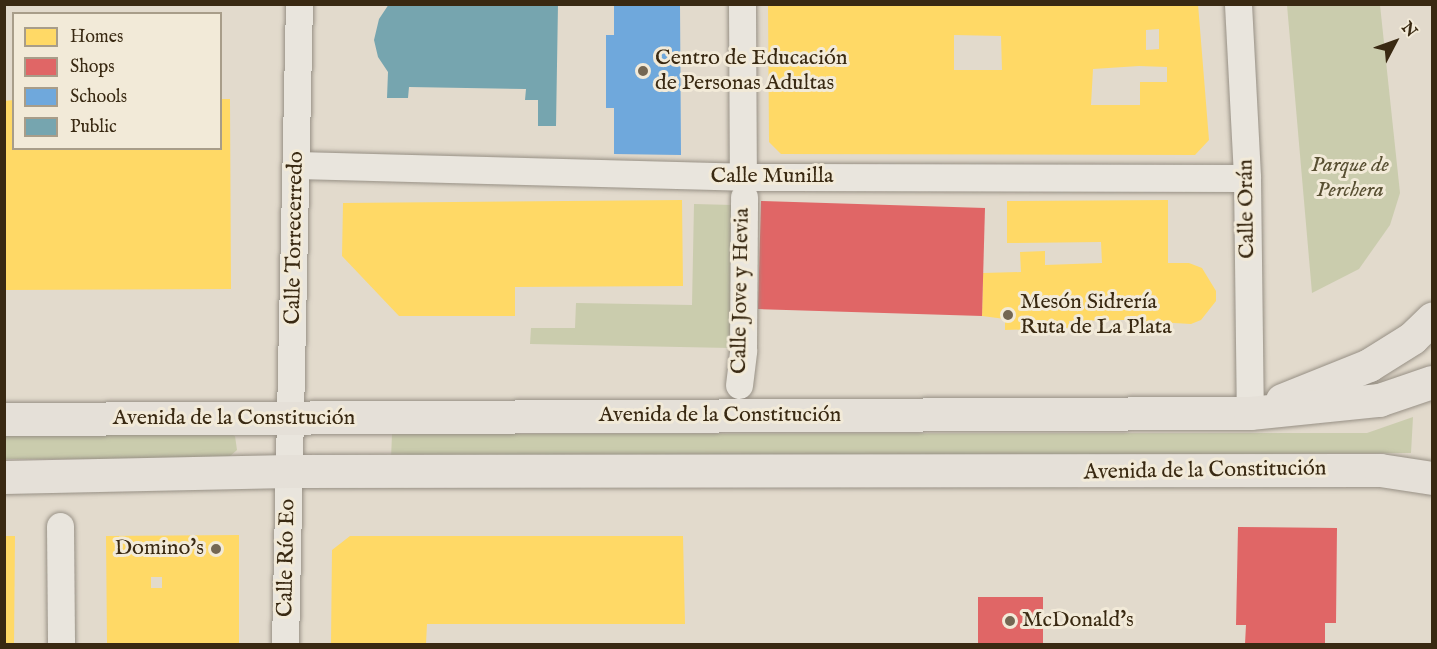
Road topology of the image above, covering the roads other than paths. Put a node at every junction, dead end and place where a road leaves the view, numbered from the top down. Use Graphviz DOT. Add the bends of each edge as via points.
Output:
graph roads {
  1 [pos="299,4"];
  2 [pos="742,4"];
  3 [pos="1238,4"];
  4 [pos="297,165"];
  5 [pos="1247,178"];
  6 [pos="743,187"];
  7 [pos="1432,319"];
  8 [pos="1432,382"];
  9 [pos="739,386"];
  10 [pos="1250,413"];
  11 [pos="4,419"];
  12 [pos="290,419"];
  13 [pos="289,471"];
  14 [pos="4,477"];
  15 [pos="1432,478"];
  16 [pos="60,526"];
  17 [pos="61,645"];
  18 [pos="285,645"];
  1 -- 4 [label="street, Calle Torrecerredo"];
  2 -- 6 [label="street, Calle Jove y Hevia"];
  3 -- 5 [label="street, Calle Orán"];
  4 -- 6 [label="street, Calle Munilla"];
  4 -- 12 [label="street, Calle Torrecerredo"];
  5 -- 6 [label="street, Calle Munilla"];
  5 -- 10 [label="street, Calle Orán"];
  6 -- 9 [label="street, Calle Jove y Hevia" via="743,350"];
  7 -- 10 [label="main road" via="1412,338 1369,365"];
  8 -- 10 [label="main road, Avenida de la Constitución" via="1379,400"];
  10 -- 12 [label="main road, Avenida de la Constitución"];
  11 -- 12 [label="main road, Avenida de la Constitución"];
  12 -- 13 [label="street, Calle Torrecerredo"];
  13 -- 14 [label="main road, Avenida de la Constitución"];
  13 -- 15 [label="main road, Avenida de la Constitución" via="1380,470"];
  13 -- 18 [label="street, Calle Río Eo"];
  16 -- 17 [label="street"];
}
